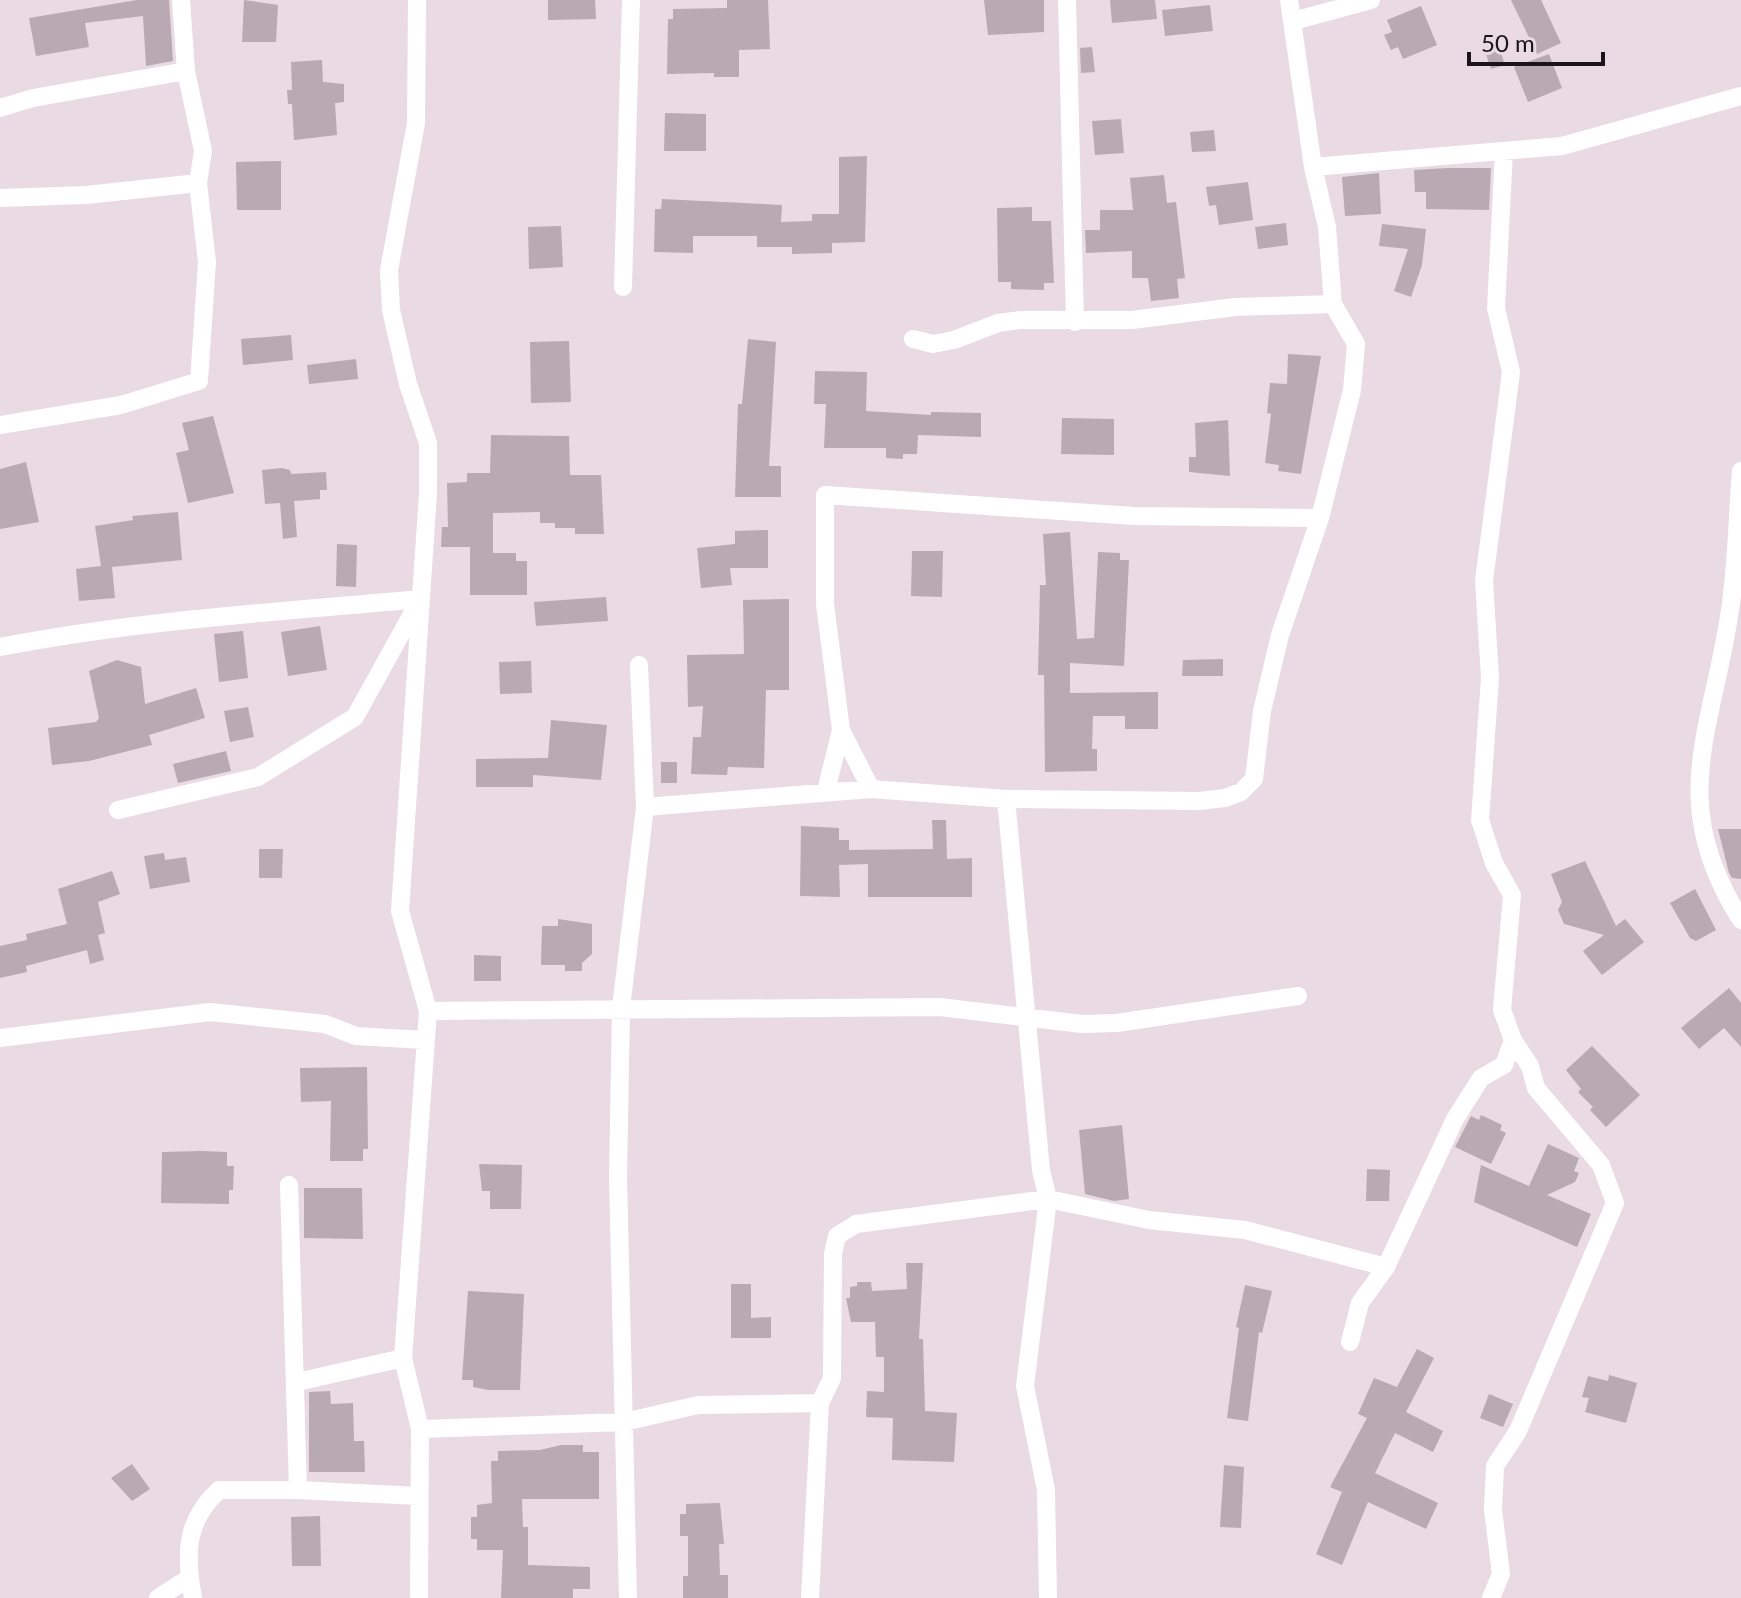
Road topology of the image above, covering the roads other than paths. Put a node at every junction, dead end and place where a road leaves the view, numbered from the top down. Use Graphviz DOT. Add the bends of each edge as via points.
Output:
graph roads {
  1 [pos="181,0"];
  2 [pos="417,0"];
  3 [pos="631,0"];
  4 [pos="1067,0"];
  5 [pos="1289,0"];
  6 [pos="1371,0"];
  7 [pos="1293,21"];
  8 [pos="186,71"];
  9 [pos="1741,96"];
  10 [pos="0,108"];
  11 [pos="1504,152"];
  12 [pos="1313,167"];
  13 [pos="198,183"];
  14 [pos="0,198"];
  15 [pos="623,287"];
  16 [pos="1333,304"];
  17 [pos="1075,322"];
  18 [pos="913,339"];
  19 [pos="0,425"];
  20 [pos="1741,471"];
  21 [pos="1320,518"];
  22 [pos="420,599"];
  23 [pos="0,647"];
  24 [pos="639,665"];
  25 [pos="841,730"];
  26 [pos="871,789"];
  27 [pos="826,791"];
  28 [pos="1006,799"];
  29 [pos="645,807"];
  30 [pos="118,810"];
  31 [pos="1741,920"];
  32 [pos="1298,996"];
  33 [pos="621,1008"];
  34 [pos="428,1011"];
  35 [pos="1027,1018"];
  36 [pos="0,1038"];
  37 [pos="424,1040"];
  38 [pos="1513,1040"];
  39 [pos="289,1185"];
  40 [pos="1048,1199"];
  41 [pos="1386,1267"];
  42 [pos="1350,1342"];
  43 [pos="403,1358"];
  44 [pos="297,1382"];
  45 [pos="820,1403"];
  46 [pos="624,1422"];
  47 [pos="420,1429"];
  48 [pos="298,1490"];
  49 [pos="418,1496"];
  50 [pos="189,1578"];
  51 [pos="158,1598"];
  52 [pos="193,1598"];
  53 [pos="419,1598"];
  54 [pos="628,1598"];
  55 [pos="810,1598"];
  56 [pos="1048,1598"];
  57 [pos="1491,1598"];
  1 -- 8 [label="street"];
  2 -- 22 [label="street" via="416,123 389,270 391,310 428,443"];
  3 -- 15 [label="street"];
  4 -- 17 [label="street"];
  5 -- 7 [label="street"];
  6 -- 7 [label="street"];
  7 -- 12 [label="street"];
  8 -- 10 [label="street"];
  8 -- 13 [label="street" via="203,151"];
  9 -- 11 [label="street" via="1562,146"];
  11 -- 12 [label="street"];
  11 -- 38 [label="street" via="1496,308 1511,372 1484,581 1490,678 1480,820 1512,895 1502,1010"];
  12 -- 16 [label="street" via="1327,227"];
  13 -- 14 [label="street"];
  13 -- 19 [label="street" via="207,262 199,381 121,405"];
  16 -- 17 [label="street"];
  16 -- 21 [label="street" via="1356,344 1352,390"];
  17 -- 18 [label="street" via="1020,320 933,344"];
  20 -- 31 [label="street" via="1730,607 1700,748 1698,807 1710,862"];
  21 -- 25 [label="street" via="1134,516 825,495 825,604"];
  21 -- 28 [label="street" via="1280,635 1262,711 1254,779 1241,792 1199,801"];
  22 -- 23 [label="street" via="222,617"];
  22 -- 30 [label="street" via="355,717 258,777"];
  22 -- 34 [label="street" via="400,911"];
  24 -- 29 [label="street"];
  25 -- 26 [label="street"];
  25 -- 27 [label="street"];
  26 -- 27 [label="street"];
  26 -- 28 [label="street"];
  27 -- 29 [label="street"];
  28 -- 35 [label="street"];
  29 -- 33 [label="street"];
  32 -- 35 [label="street" via="1117,1023"];
  33 -- 34 [label="street"];
  33 -- 35 [label="street" via="940,1007"];
  33 -- 46 [label="street" via="618,1260"];
  34 -- 37 [label="street"];
  35 -- 40 [label="street"];
  36 -- 37 [label="street" via="210,1012 325,1024 356,1036"];
  37 -- 43 [label="street"];
  38 -- 41 [label="street" via="1504,1065 1481,1078 1455,1119"];
  38 -- 57 [label="street" via="1530,1066 1536,1088 1601,1165 1615,1203 1518,1431 1495,1466 1493,1510 1501,1574"];
  39 -- 44 [label="street"];
  40 -- 41 [label="street" via="1149,1220 1245,1230"];
  40 -- 45 [label="street" via="856,1224 837,1236 832,1378"];
  40 -- 56 [label="street" via="1025,1386 1046,1490"];
  41 -- 42 [label="street" via="1360,1303"];
  43 -- 44 [label="street"];
  43 -- 47 [label="street"];
  44 -- 48 [label="street"];
  45 -- 46 [label="street" via="698,1405"];
  45 -- 55 [label="street"];
  46 -- 47 [label="street"];
  46 -- 54 [label="street"];
  47 -- 49 [label="street"];
  48 -- 49 [label="street"];
  48 -- 50 [label="street" via="219,1490 200,1507 191,1527"];
  49 -- 53 [label="street"];
  50 -- 51 [label="street"];
  50 -- 52 [label="street"];
}
